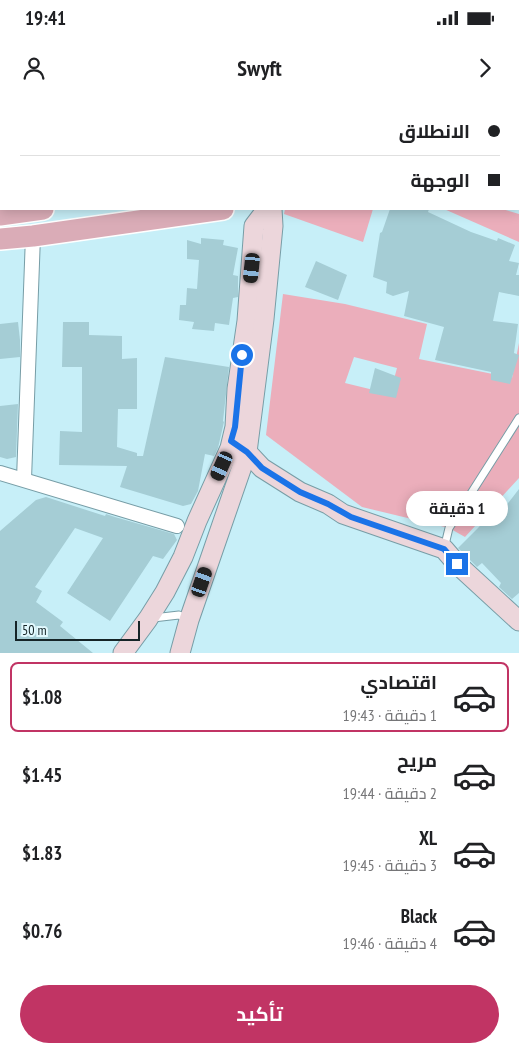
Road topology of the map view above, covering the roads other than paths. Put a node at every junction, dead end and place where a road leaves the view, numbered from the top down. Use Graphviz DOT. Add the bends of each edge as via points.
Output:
graph roads {
  1 [pos="32,210"];
  2 [pos="216,210"];
  3 [pos="266,210"];
  4 [pos="272,210"];
  5 [pos="1,213"];
  6 [pos="33,236"];
  7 [pos="0,239"];
  8 [pos="519,418"];
  9 [pos="239,447"];
  10 [pos="0,473"];
  11 [pos="24,480"];
  12 [pos="177,526"];
  13 [pos="444,549"];
  14 [pos="148,619"];
  15 [pos="189,620"];
  16 [pos="519,621"];
  17 [pos="123,653"];
  18 [pos="180,653"];
  1 -- 5 [label="main road"];
  2 -- 6 [label="main road"];
  3 -- 9 [label="main road" via="254,226 247,321 237,389 235,427"];
  4 -- 9 [label="main road" via="264,319"];
  6 -- 7 [label="main road"];
  6 -- 11 [label="street"];
  8 -- 13 [label="lane" via="449,528"];
  9 -- 13 [label="main road" via="262,468 343,514"];
  9 -- 14 [label="main road" via="230,448 183,557"];
  9 -- 15 [label="main road"];
  10 -- 11 [label="street"];
  11 -- 12 [label="street"];
  13 -- 16 [label="main road"];
  14 -- 15 [label="lane" via="179,615"];
  14 -- 17 [label="main road"];
  15 -- 18 [label="main road"];
}
